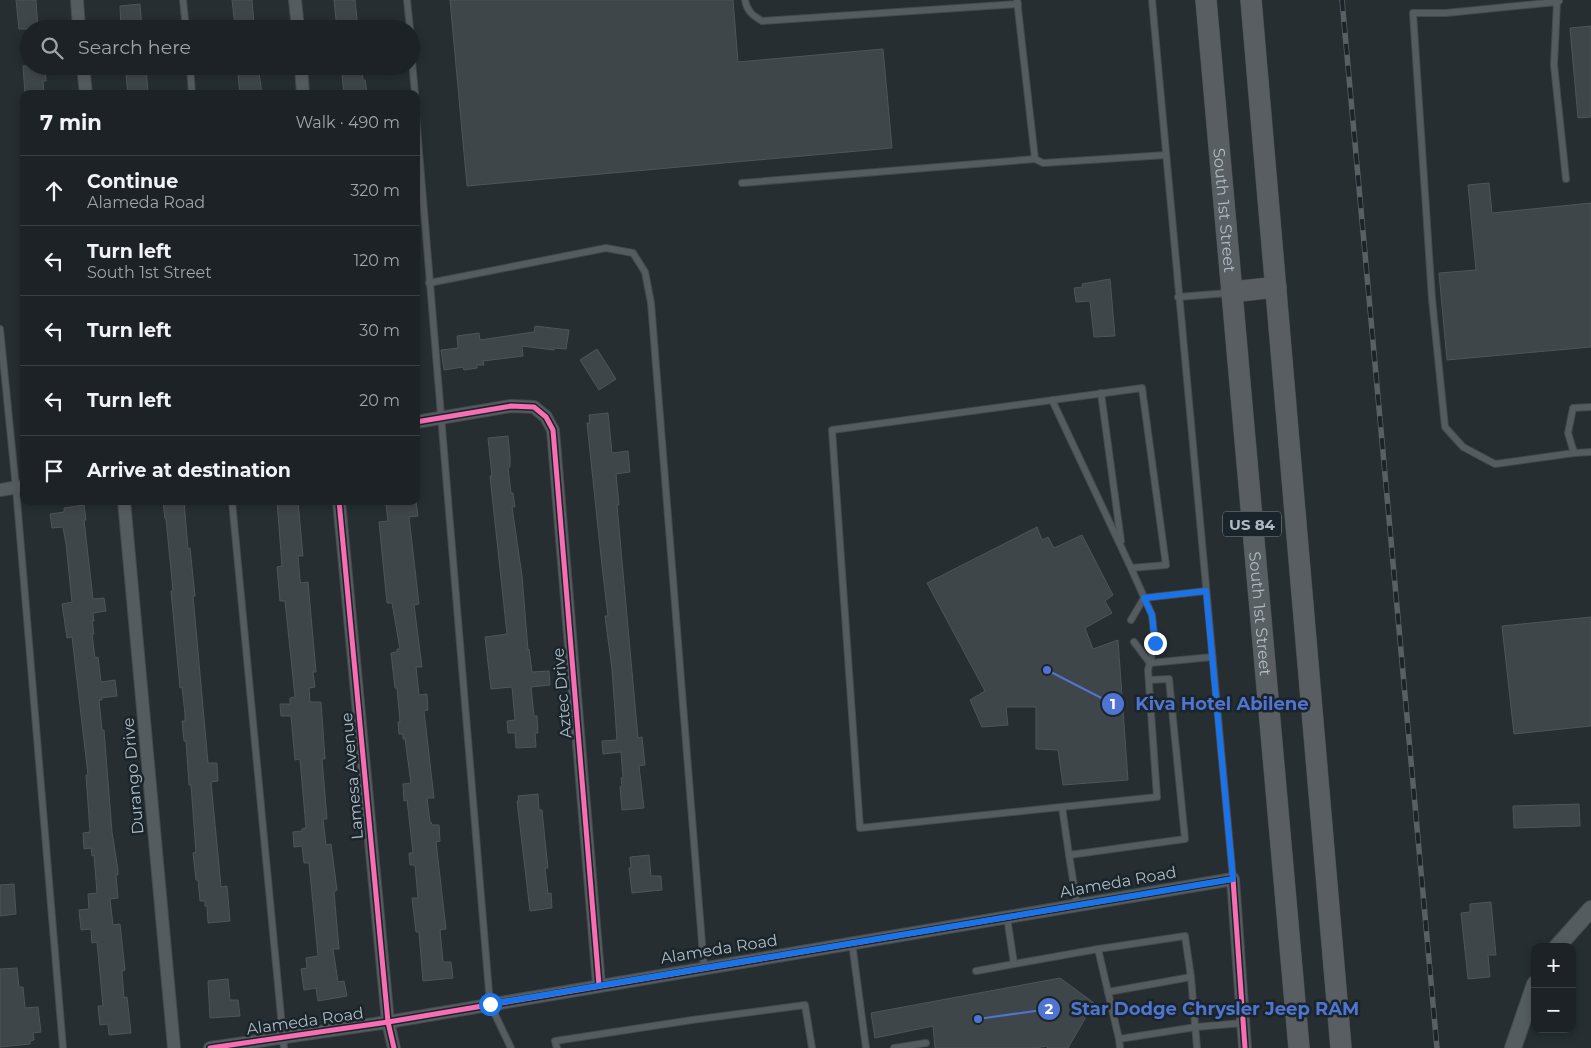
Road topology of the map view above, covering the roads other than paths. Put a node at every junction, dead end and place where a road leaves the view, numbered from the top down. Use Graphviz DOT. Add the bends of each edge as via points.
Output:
graph roads {
  1 [pos="76,0"];
  2 [pos="183,0"];
  3 [pos="295,0"];
  4 [pos="407,0"];
  5 [pos="745,0"];
  6 [pos="1152,0"];
  7 [pos="1206,0"];
  8 [pos="1251,0"];
  9 [pos="1559,1"];
  10 [pos="1017,2"];
  11 [pos="78,20"];
  12 [pos="185,20"];
  13 [pos="297,20"];
  14 [pos="409,20"];
  15 [pos="84,75"];
  16 [pos="191,75"];
  17 [pos="302,75"];
  18 [pos="413,75"];
  19 [pos="86,90"];
  20 [pos="192,90"];
  21 [pos="303,90"];
  22 [pos="415,90"];
  23 [pos="1166,155"];
  24 [pos="1035,159"];
  25 [pos="420,167"];
  26 [pos="1566,178"];
  27 [pos="742,183"];
  28 [pos="429,283"];
  29 [pos="1276,287"];
  30 [pos="1232,292"];
  31 [pos="1178,297"];
  32 [pos="0,329"];
  33 [pos="1101,393"];
  34 [pos="1052,400"];
  35 [pos="1591,407"];
  36 [pos="442,418"];
  37 [pos="420,421"];
  38 [pos="1591,452"];
  39 [pos="1574,453"];
  40 [pos="20,487"];
  41 [pos="0,490"];
  42 [pos="21,505"];
  43 [pos="124,505"];
  44 [pos="232,505"];
  45 [pos="339,505"];
  46 [pos="1122,548"];
  47 [pos="1131,568"];
  48 [pos="1206,591"];
  49 [pos="1144,598"];
  50 [pos="1132,620"];
  51 [pos="1134,642"];
  52 [pos="1212,657"];
  53 [pos="1150,663"];
  54 [pos="1149,680"];
  55 [pos="1062,807"];
  56 [pos="1069,855"];
  57 [pos="1233,879"];
  58 [pos="1077,905"];
  59 [pos="1591,909"];
  60 [pos="1007,917"];
  61 [pos="1561,943"];
  62 [pos="852,944"];
  63 [pos="1098,949"];
  64 [pos="1014,964"];
  65 [pos="704,968"];
  66 [pos="976,971"];
  67 [pos="1191,977"];
  68 [pos="599,985"];
  69 [pos="1534,988"];
  70 [pos="1108,992"];
  71 [pos="490,1004"];
  72 [pos="388,1022"];
  73 [pos="1243,1022"];
  74 [pos="1196,1027"];
  75 [pos="1119,1039"];
  76 [pos="284,1043"];
  77 [pos="926,1043"];
  78 [pos="63,1048"];
  79 [pos="174,1048"];
  80 [pos="210,1048"];
  81 [pos="394,1048"];
  82 [pos="511,1048"];
  83 [pos="557,1048"];
  84 [pos="812,1048"];
  85 [pos="866,1048"];
  86 [pos="894,1048"];
  87 [pos="1120,1048"];
  88 [pos="1196,1048"];
  89 [pos="1245,1048"];
  90 [pos="1299,1048"];
  91 [pos="1341,1048"];
  92 [pos="1513,1048"];
  1 -- 11 [label="street"];
  2 -- 12 [label="lane"];
  3 -- 13 [label="street"];
  4 -- 14 [label="lane"];
  5 -- 10 [label="lane" via="751,15 762,21"];
  6 -- 23 [label="lane"];
  7 -- 30 [label="highway, South 1st Street / US 84"];
  8 -- 29 [label="highway, US 84"];
  9 -- 26 [label="lane" via="1554,66"];
  9 -- 39 [label="lane" via="1446,13 1413,13 1432,299 1445,427 1463,447 1495,464"];
  10 -- 24 [label="lane"];
  15 -- 19 [label="street"];
  16 -- 20 [label="lane"];
  17 -- 21 [label="street"];
  18 -- 22 [label="lane"];
  23 -- 24 [label="lane" via="1042,163"];
  23 -- 31 [label="lane"];
  24 -- 27 [label="lane"];
  25 -- 28 [label="lane"];
  28 -- 36 [label="lane"];
  28 -- 65 [label="lane" via="606,248 633,252 645,272 651,312"];
  29 -- 30 [label="highway"];
  29 -- 91 [label="highway, US 84"];
  30 -- 31 [label="lane"];
  30 -- 90 [label="highway, South 1st Street / US 84"];
  31 -- 48 [label="lane"];
  32 -- 40 [label="lane"];
  33 -- 34 [label="lane"];
  33 -- 46 [label="lane"];
  33 -- 47 [label="lane" via="1142,388 1166,565"];
  34 -- 46 [label="lane"];
  34 -- 55 [label="lane" via="832,430 860,828"];
  35 -- 39 [label="lane" via="1573,408 1568,433"];
  36 -- 37 [label="street"];
  36 -- 68 [label="street, Aztec Drive" via="511,406 534,407 546,417 553,430"];
  36 -- 71 [label="lane"];
  38 -- 39 [label="lane"];
  40 -- 41 [label="street"];
  42 -- 78 [label="lane"];
  43 -- 79 [label="street, Durango Drive"];
  44 -- 76 [label="lane"];
  45 -- 72 [label="street, Lamesa Avenue"];
  46 -- 47 [label="lane"];
  47 -- 49 [label="lane"];
  48 -- 49 [label="lane"];
  48 -- 52 [label="lane"];
  49 -- 50 [label="lane"];
  49 -- 53 [label="lane" via="1152,615 1155,643"];
  51 -- 53 [label="lane"];
  52 -- 53 [label="lane"];
  52 -- 57 [label="lane"];
  53 -- 54 [label="lane"];
  54 -- 55 [label="lane" via="1157,797"];
  54 -- 56 [label="lane" via="1169,679 1185,839"];
  55 -- 56 [label="lane"];
  56 -- 58 [label="lane"];
  57 -- 58 [label="street, Alameda Road"];
  57 -- 73 [label="street"];
  58 -- 60 [label="street, Alameda Road"];
  59 -- 61 [label="street"];
  60 -- 62 [label="street, Alameda Road"];
  60 -- 64 [label="lane"];
  62 -- 65 [label="street, Alameda Road"];
  62 -- 85 [label="lane"];
  63 -- 64 [label="lane"];
  63 -- 67 [label="lane" via="1185,936"];
  63 -- 70 [label="lane"];
  64 -- 66 [label="lane"];
  65 -- 68 [label="street, Alameda Road"];
  67 -- 70 [label="lane"];
  67 -- 74 [label="lane"];
  68 -- 71 [label="street, Alameda Road"];
  69 -- 92 [label="street"];
  70 -- 75 [label="lane"];
  71 -- 72 [label="street, Alameda Road"];
  71 -- 82 [label="lane"];
  72 -- 76 [label="street, Alameda Road"];
  72 -- 81 [label="street, Lamesa Avenue"];
  73 -- 74 [label="lane"];
  73 -- 89 [label="street"];
  74 -- 75 [label="lane"];
  74 -- 88 [label="lane"];
  75 -- 87 [label="lane"];
  76 -- 80 [label="street, Alameda Road"];
  77 -- 86 [label="lane"];
  83 -- 84 [label="lane" via="555,1041 805,1005"];
}
